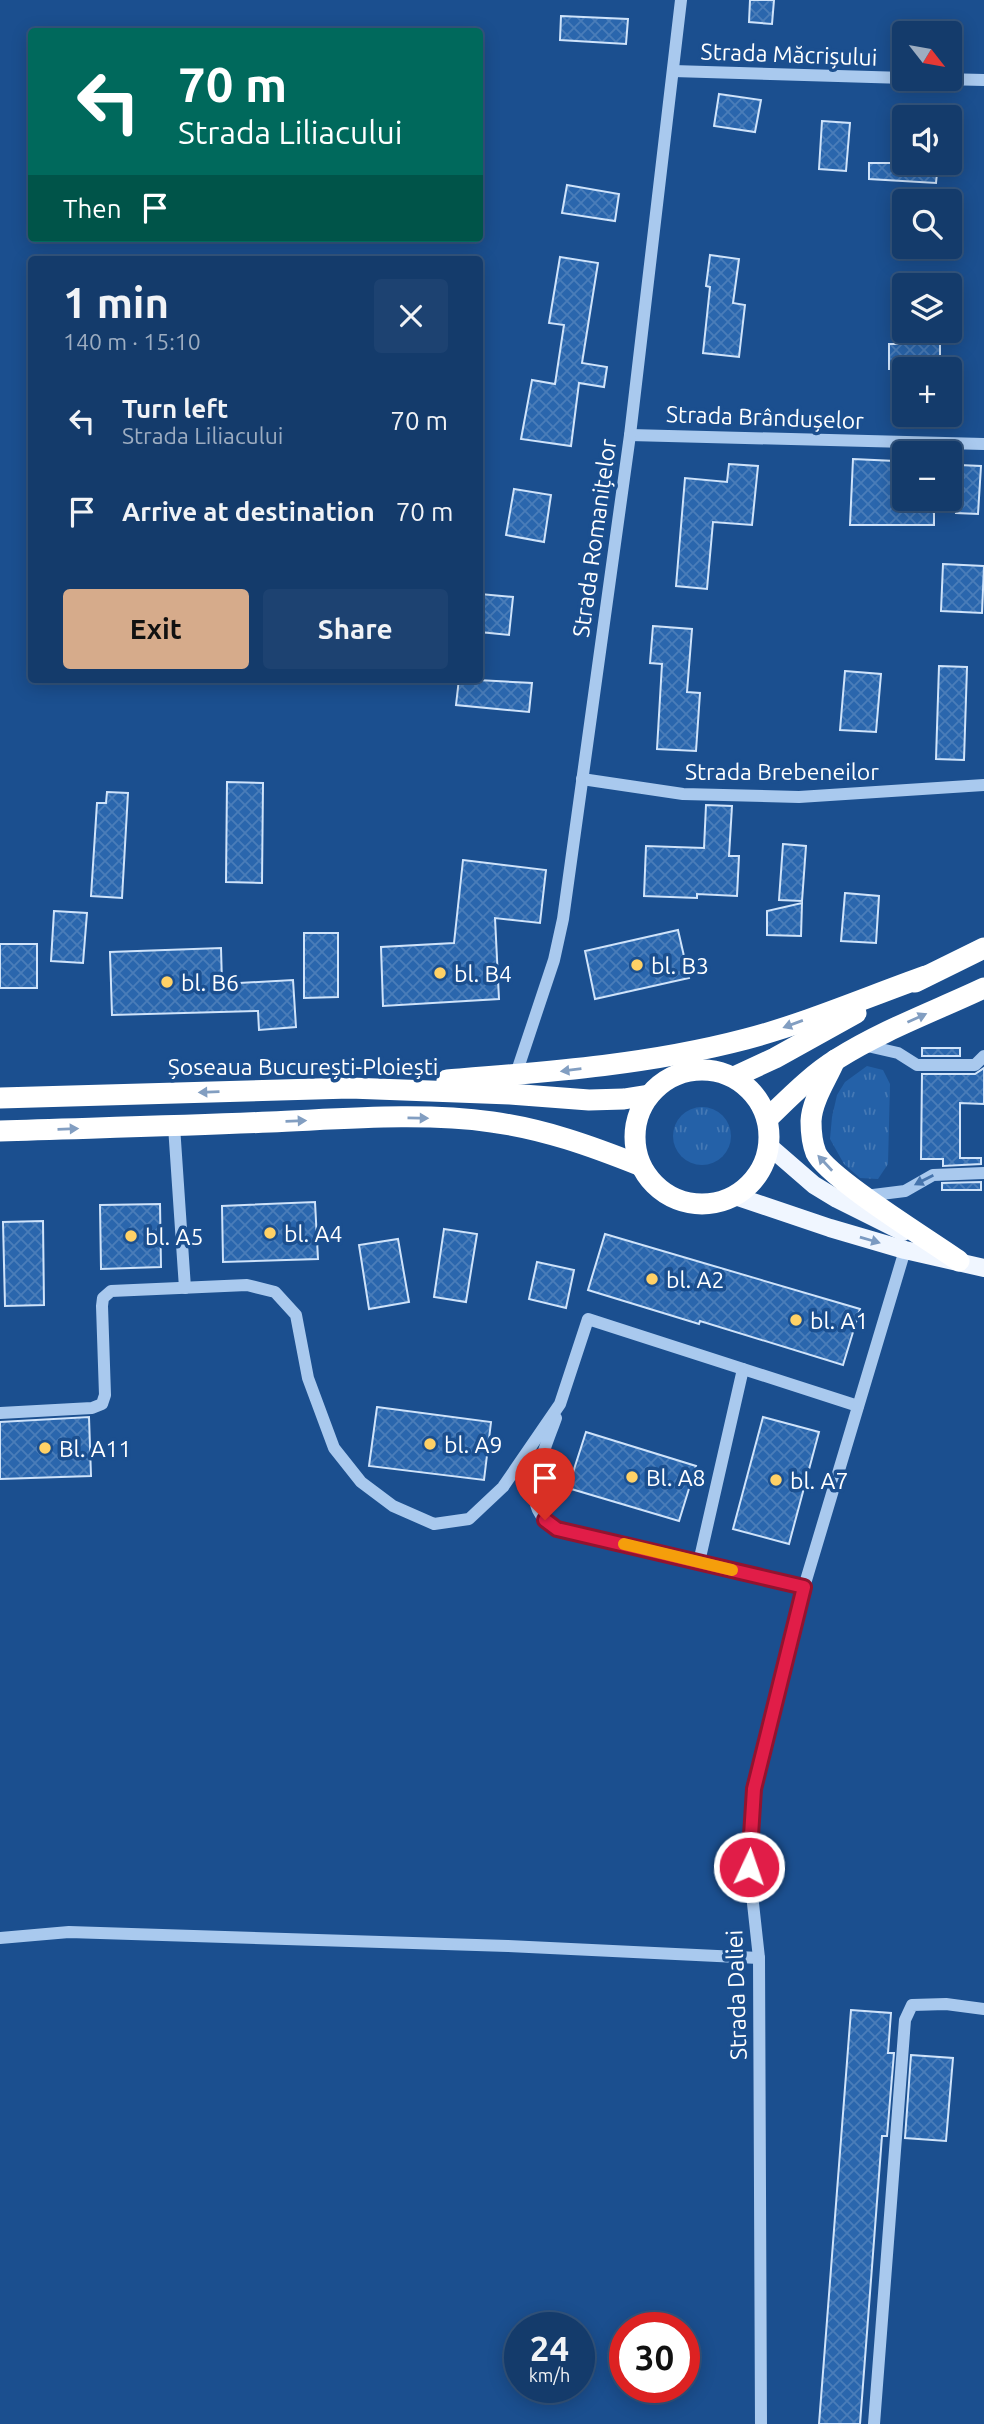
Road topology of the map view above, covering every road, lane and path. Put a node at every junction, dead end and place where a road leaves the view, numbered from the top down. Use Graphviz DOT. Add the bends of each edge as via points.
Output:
graph roads {
  1 [pos="681,0"];
  2 [pos="673,71"];
  3 [pos="892,78"];
  4 [pos="962,79"];
  5 [pos="984,80"];
  6 [pos="630,435"];
  7 [pos="984,444"];
  8 [pos="582,779"];
  9 [pos="984,785"];
  10 [pos="984,948"];
  11 [pos="926,976"];
  12 [pos="984,988"];
  13 [pos="863,1045"];
  14 [pos="984,1056"];
  15 [pos="835,1060"];
  16 [pos="516,1074"];
  17 [pos="734,1077"];
  18 [pos="350,1087"];
  19 [pos="649,1095"];
  20 [pos="0,1098"];
  21 [pos="767,1119"];
  22 [pos="174,1126"];
  23 [pos="0,1131"];
  24 [pos="769,1146"];
  25 [pos="639,1165"];
  26 [pos="984,1173"];
  27 [pos="735,1196"];
  28 [pos="865,1196"];
  29 [pos="905,1250"];
  30 [pos="959,1261"];
  31 [pos="984,1268"];
  32 [pos="186,1288"];
  33 [pos="743,1369"];
  34 [pos="560,1404"];
  35 [pos="858,1406"];
  36 [pos="0,1413"];
  37 [pos="699,1562"];
  38 [pos="804,1587"];
  39 [pos="0,1938"];
  40 [pos="759,1958"];
  41 [pos="984,2009"];
  42 [pos="761,2424"];
  43 [pos="874,2424"];
  1 -- 2 [label="street, Strada Romanițelor"];
  2 -- 3 [label="street, Strada Măcrișului"];
  2 -- 6 [label="street, Strada Romanițelor"];
  4 -- 5 [label="street"];
  6 -- 7 [label="street, Strada Brândușelor"];
  6 -- 8 [label="street, Strada Romanițelor"];
  8 -- 9 [label="street, Strada Brebeneilor" via="682,794 799,797"];
  8 -- 16 [label="street, Strada Romanițelor" via="554,960"];
  10 -- 11 [label="highway"];
  11 -- 16 [label="highway, one-way" via="745,1039 653,1059"];
  11 -- 17 [label="highway"];
  13 -- 12 [label="highway, one-way"];
  13 -- 14 [label="street" via="898,1053 917,1065 975,1065"];
  13 -- 15 [label="highway"];
  15 -- 21 [label="highway"];
  28 -- 15 [label="highway, one-way" via="835,1175 817,1155 812,1139 815,1102"];
  16 -- 18 [label="highway"];
  17 -- 19 [label="highway" via="712,1070 688,1071 666,1079"];
  17 -- 21 [label="highway" via="754,1095"];
  18 -- 19 [label="highway, Șoseaua București-Ploiești" via="590,1100"];
  18 -- 20 [label="highway, Șoseaua București-Ploiești, one-way"];
  19 -- 25 [label="highway" via="634,1128"];
  21 -- 24 [label="highway"];
  23 -- 22 [label="highway, one-way"];
  22 -- 25 [label="highway, one-way" via="350,1118 490,1121 538,1130"];
  22 -- 32 [label="street"];
  24 -- 27 [label="highway" via="751,1184"];
  24 -- 30 [label="main road" via="837,1199"];
  25 -- 27 [label="highway" via="652,1184 691,1205"];
  26 -- 28 [label="street, one-way" via="933,1175 905,1191"];
  27 -- 29 [label="main road, one-way"];
  28 -- 30 [label="highway"];
  29 -- 30 [label="main road"];
  29 -- 35 [label="street, Strada Daliei"];
  30 -- 31 [label="main road"];
  32 -- 34 [label="street" via="247,1285 275,1292 296,1315 308,1378 334,1448 361,1482 393,1506 433,1524 469,1519 478,1511 503,1486"];
  32 -- 36 [label="street" via="111,1292 103,1298 102,1404"];
  33 -- 34 [label="street" via="588,1319"];
  33 -- 35 [label="street"];
  33 -- 37 [label="street"];
  34 -- 37 [label="street" via="535,1491 537,1508 545,1520 557,1529"];
  35 -- 38 [label="street, Strada Daliei"];
  37 -- 38 [label="street"];
  38 -- 40 [label="street, Strada Daliei" via="754,1789 749,1867"];
  39 -- 40 [label="street" via="83,1933"];
  40 -- 42 [label="street, Strada Daliei"];
  41 -- 43 [label="street" via="912,2005 905,2020"];
}
